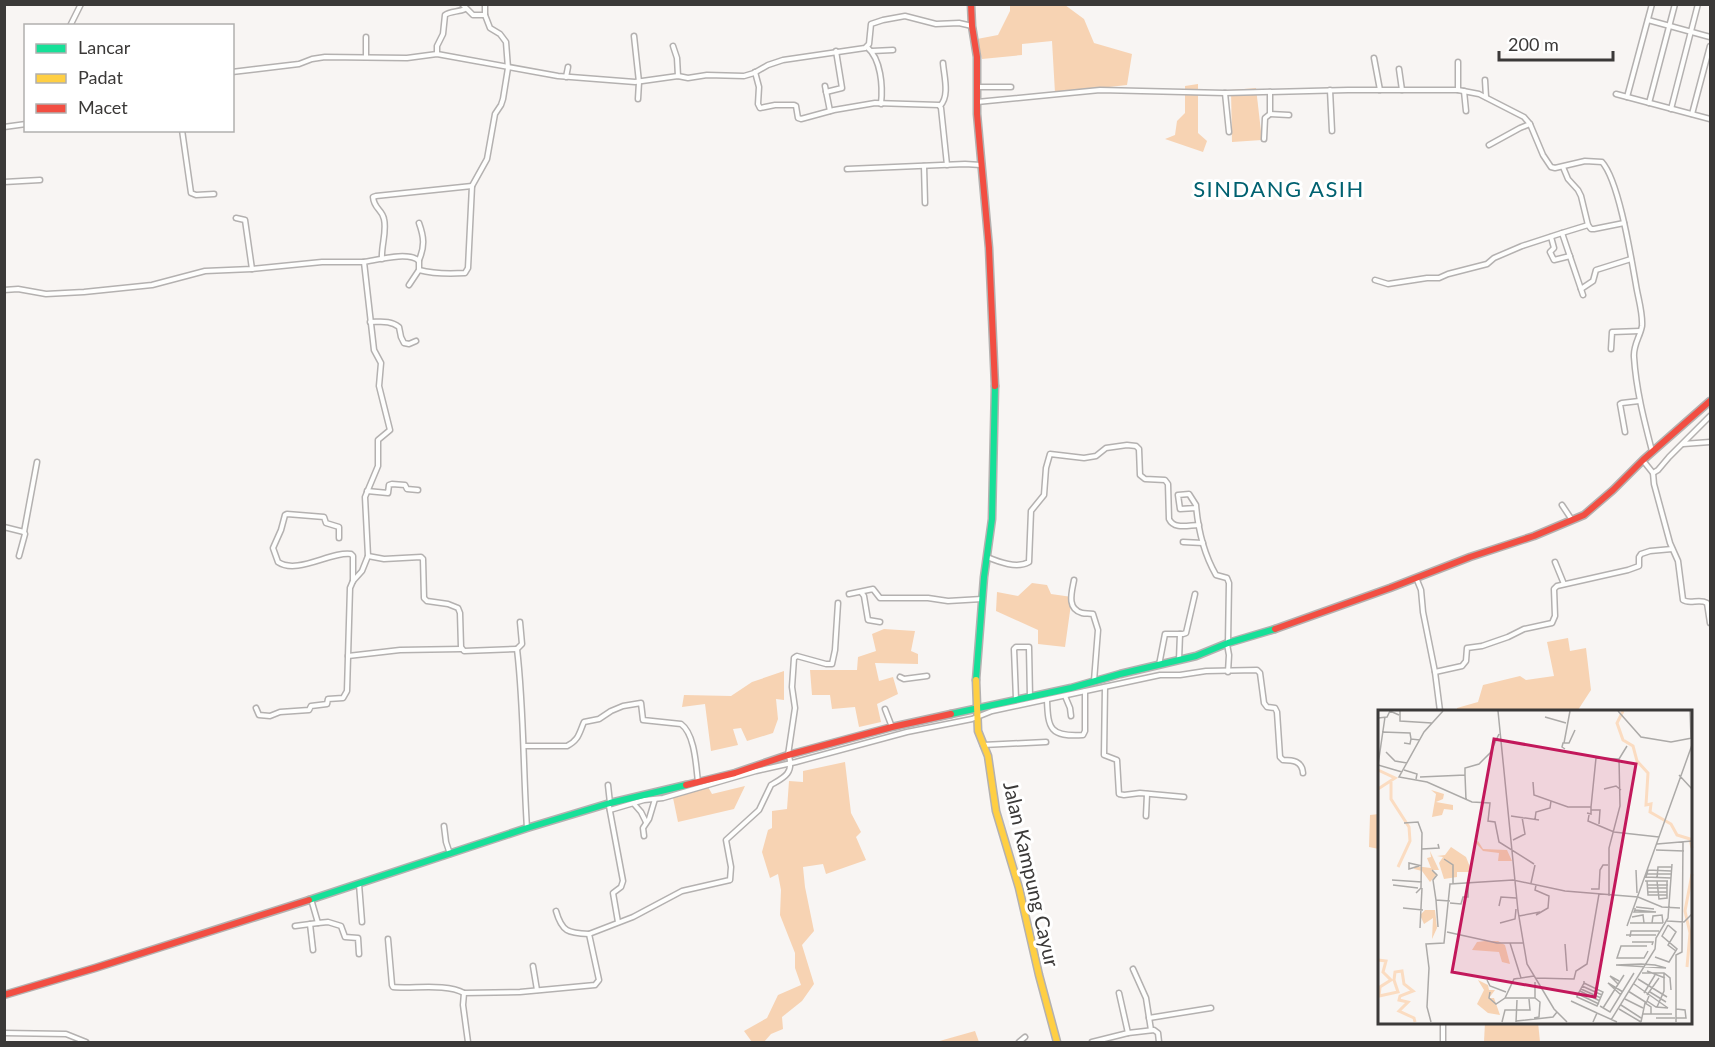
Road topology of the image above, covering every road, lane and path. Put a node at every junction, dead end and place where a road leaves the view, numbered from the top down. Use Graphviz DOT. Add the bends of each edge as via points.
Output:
graph roads {
  1 [pos="81,4"];
  2 [pos="485,4"];
  3 [pos="971,4"];
  4 [pos="1652,4"];
  5 [pos="1675,4"];
  6 [pos="1698,4"];
  7 [pos="464,7"];
  8 [pos="485,15"];
  9 [pos="1648,20"];
  10 [pos="71,24"];
  11 [pos="972,26"];
  12 [pos="1669,26"];
  13 [pos="1691,32"];
  14 [pos="634,36"];
  15 [pos="366,37"];
  16 [pos="1710,37"];
  17 [pos="673,46"];
  18 [pos="1710,46"];
  19 [pos="867,47"];
  20 [pos="894,50"];
  21 [pos="836,51"];
  22 [pos="872,51"];
  23 [pos="437,54"];
  24 [pos="366,57"];
  25 [pos="1374,58"];
  26 [pos="1458,62"];
  27 [pos="943,63"];
  28 [pos="568,67"];
  29 [pos="508,68"];
  30 [pos="1399,69"];
  31 [pos="234,72"];
  32 [pos="755,72"];
  33 [pos="678,76"];
  34 [pos="566,77"];
  35 [pos="1485,80"];
  36 [pos="639,82"];
  37 [pos="825,86"];
  38 [pos="976,87"];
  39 [pos="1011,87"];
  40 [pos="1330,90"];
  41 [pos="1380,90"];
  42 [pos="1402,90"];
  43 [pos="1458,90"];
  44 [pos="1464,91"];
  45 [pos="826,92"];
  46 [pos="1270,92"];
  47 [pos="1225,93"];
  48 [pos="1616,94"];
  49 [pos="1486,97"];
  50 [pos="1627,97"];
  51 [pos="638,99"];
  52 [pos="977,102"];
  53 [pos="1649,103"];
  54 [pos="881,104"];
  55 [pos="940,106"];
  56 [pos="1671,109"];
  57 [pos="830,111"];
  58 [pos="1466,111"];
  59 [pos="1270,114"];
  60 [pos="1692,114"];
  61 [pos="1289,115"];
  62 [pos="1710,119"];
  63 [pos="24,124"];
  64 [pos="1530,124"];
  65 [pos="4,127"];
  66 [pos="1332,131"];
  67 [pos="182,132"];
  68 [pos="1229,132"];
  69 [pos="1264,139"];
  70 [pos="1489,145"];
  71 [pos="947,165"];
  72 [pos="981,165"];
  73 [pos="924,166"];
  74 [pos="1563,166"];
  75 [pos="847,169"];
  76 [pos="40,180"];
  77 [pos="4,182"];
  78 [pos="472,186"];
  79 [pos="214,194"];
  80 [pos="925,203"];
  81 [pos="236,218"];
  82 [pos="419,223"];
  83 [pos="1624,223"];
  84 [pos="1588,225"];
  85 [pos="1562,233"];
  86 [pos="1551,237"];
  87 [pos="1570,256"];
  88 [pos="382,259"];
  89 [pos="1631,259"];
  90 [pos="419,261"];
  91 [pos="364,262"];
  92 [pos="252,269"];
  93 [pos="419,270"];
  94 [pos="1375,280"];
  95 [pos="409,285"];
  96 [pos="1581,289"];
  97 [pos="4,290"];
  98 [pos="1583,295"];
  99 [pos="370,322"];
  100 [pos="1640,331"];
  101 [pos="416,341"];
  102 [pos="1611,350"];
  103 [pos="1639,401"];
  104 [pos="1710,401"];
  105 [pos="1710,416"];
  106 [pos="1625,432"];
  107 [pos="1710,442"];
  108 [pos="1682,444"];
  109 [pos="1652,452"];
  110 [pos="37,462"];
  111 [pos="1646,464"];
  112 [pos="1653,473"];
  113 [pos="418,490"];
  114 [pos="367,491"];
  115 [pos="1562,505"];
  116 [pos="1196,508"];
  117 [pos="1572,520"];
  118 [pos="1199,525"];
  119 [pos="4,527"];
  120 [pos="24,532"];
  121 [pos="339,538"];
  122 [pos="1183,542"];
  123 [pos="1203,543"];
  124 [pos="1672,549"];
  125 [pos="19,556"];
  126 [pos="369,556"];
  127 [pos="987,557"];
  128 [pos="1555,562"];
  129 [pos="1074,580"];
  130 [pos="352,581"];
  131 [pos="1417,581"];
  132 [pos="1564,584"];
  133 [pos="861,592"];
  134 [pos="849,594"];
  135 [pos="1195,594"];
  136 [pos="982,599"];
  137 [pos="838,603"];
  138 [pos="520,622"];
  139 [pos="880,622"];
  140 [pos="1710,623"];
  141 [pos="1180,634"];
  142 [pos="1227,643"];
  143 [pos="462,649"];
  144 [pos="517,649"];
  145 [pos="348,656"];
  146 [pos="1179,661"];
  147 [pos="1159,666"];
  148 [pos="1228,672"];
  149 [pos="1435,672"];
  150 [pos="927,676"];
  151 [pos="900,677"];
  152 [pos="1094,682"];
  153 [pos="1105,687"];
  154 [pos="1085,691"];
  155 [pos="1046,696"];
  156 [pos="1065,696"];
  157 [pos="1030,697"];
  158 [pos="1016,699"];
  159 [pos="256,708"];
  160 [pos="885,710"];
  161 [pos="1440,710"];
  162 [pos="978,712"];
  163 [pos="1071,716"];
  164 [pos="892,727"];
  165 [pos="1046,742"];
  166 [pos="983,745"];
  167 [pos="524,746"];
  168 [pos="789,759"];
  169 [pos="1303,773"];
  170 [pos="698,782"];
  171 [pos="608,785"];
  172 [pos="1148,794"];
  173 [pos="654,795"];
  174 [pos="1184,797"];
  175 [pos="634,804"];
  176 [pos="610,807"];
  177 [pos="1146,816"];
  178 [pos="646,822"];
  179 [pos="444,826"];
  180 [pos="527,828"];
  181 [pos="644,836"];
  182 [pos="450,854"];
  183 [pos="359,884"];
  184 [pos="311,899"];
  185 [pos="556,911"];
  186 [pos="362,922"];
  187 [pos="618,922"];
  188 [pos="318,923"];
  189 [pos="310,924"];
  190 [pos="295,926"];
  191 [pos="589,934"];
  192 [pos="388,939"];
  193 [pos="313,950"];
  194 [pos="359,954"];
  195 [pos="533,966"];
  196 [pos="1134,969"];
  197 [pos="537,990"];
  198 [pos="464,993"];
  199 [pos="1119,993"];
  200 [pos="4,995"];
  201 [pos="1211,1008"];
  202 [pos="1149,1018"];
  203 [pos="1443,1023"];
  204 [pos="1150,1030"];
  205 [pos="4,1033"];
  206 [pos="1128,1034"];
  207 [pos="1025,1036"];
  208 [pos="86,1042"];
  209 [pos="468,1042"];
  210 [pos="1019,1042"];
  211 [pos="1057,1042"];
  212 [pos="1092,1042"];
  213 [pos="1159,1042"];
  214 [pos="1443,1042"];
  1 -- 10 [label="street"];
  2 -- 8 [label="street"];
  3 -- 11 [label="street, Jalan Kampung Cayur"];
  4 -- 9 [label="street"];
  5 -- 12 [label="street"];
  6 -- 13 [label="street"];
  7 -- 8 [label="street" via="473,15"];
  7 -- 23 [label="street" via="445,15"];
  8 -- 29 [label="street" via="490,28 504,38"];
  9 -- 12 [label="street"];
  9 -- 50 [label="street"];
  11 -- 19 [label="street" via="936,24 905,16 873,22"];
  11 -- 38 [label="street, Jalan Kampung Cayur"];
  12 -- 13 [label="street"];
  12 -- 53 [label="street"];
  13 -- 16 [label="street"];
  13 -- 56 [label="street"];
  14 -- 36 [label="street"];
  15 -- 24 [label="street"];
  17 -- 33 [label="street"];
  18 -- 60 [label="street"];
  19 -- 21 [label="street"];
  19 -- 22 [label="street"];
  20 -- 22 [label="street"];
  21 -- 32 [label="street" via="783,60"];
  21 -- 45 [label="street" via="842,88"];
  22 -- 54 [label="street" via="881,82"];
  23 -- 24 [label="street"];
  23 -- 29 [label="street"];
  24 -- 31 [label="street" via="319,58"];
  25 -- 41 [label="street"];
  26 -- 43 [label="street"];
  27 -- 55 [label="street" via="946,99"];
  28 -- 34 [label="street"];
  29 -- 34 [label="street"];
  29 -- 78 [label="street" via="486,159"];
  30 -- 42 [label="street"];
  32 -- 33 [label="street" via="734,77"];
  32 -- 57 [label="street" via="760,108 794,105 801,119"];
  33 -- 36 [label="street"];
  34 -- 36 [label="street"];
  35 -- 49 [label="street"];
  36 -- 51 [label="street"];
  37 -- 45 [label="street"];
  38 -- 39 [label="street"];
  38 -- 52 [label="street, Jalan Kampung Cayur"];
  40 -- 41 [label="street"];
  40 -- 46 [label="street"];
  40 -- 66 [label="street"];
  41 -- 42 [label="street"];
  42 -- 43 [label="street"];
  43 -- 44 [label="street"];
  44 -- 49 [label="street"];
  44 -- 58 [label="street"];
  45 -- 57 [label="street"];
  46 -- 47 [label="street"];
  46 -- 59 [label="street"];
  47 -- 52 [label="street" via="1100,90"];
  47 -- 68 [label="street"];
  48 -- 50 [label="street"];
  49 -- 64 [label="street"];
  50 -- 53 [label="street"];
  52 -- 72 [label="street, Jalan Kampung Cayur"];
  53 -- 56 [label="street"];
  54 -- 55 [label="street"];
  54 -- 57 [label="street"];
  55 -- 71 [label="street"];
  56 -- 60 [label="street"];
  59 -- 61 [label="street"];
  59 -- 69 [label="street" via="1265,118"];
  60 -- 62 [label="street"];
  63 -- 65 [label="street"];
  64 -- 70 [label="street"];
  64 -- 74 [label="street" via="1546,163 1551,167"];
  67 -- 79 [label="street" via="191,193"];
  71 -- 72 [label="street"];
  71 -- 73 [label="street"];
  72 -- 127 [label="street, Jalan Kampung Cayur" via="995,389"];
  73 -- 75 [label="street"];
  73 -- 80 [label="street"];
  74 -- 83 [label="street" via="1589,161 1604,163"];
  74 -- 84 [label="street" via="1581,196"];
  76 -- 77 [label="street"];
  78 -- 88 [label="street" via="373,197 374,205 384,215"];
  78 -- 93 [label="street" via="468,271"];
  81 -- 92 [label="street" via="245,220"];
  82 -- 90 [label="street" via="424,247"];
  83 -- 84 [label="street" via="1594,229"];
  83 -- 89 [label="street"];
  84 -- 85 [label="street"];
  85 -- 86 [label="street"];
  85 -- 87 [label="street"];
  86 -- 87 [label="street" via="1554,260"];
  86 -- 94 [label="street" via="1444,277 1388,284"];
  87 -- 96 [label="street"];
  88 -- 90 [label="street" via="406,256"];
  88 -- 91 [label="street"];
  89 -- 96 [label="street" via="1596,270 1593,281"];
  89 -- 100 [label="street" via="1640,303"];
  90 -- 93 [label="street"];
  91 -- 92 [label="street" via="322,261"];
  91 -- 99 [label="street"];
  92 -- 97 [label="street" via="206,271 152,285 93,292"];
  93 -- 95 [label="street"];
  96 -- 98 [label="street"];
  99 -- 101 [label="street" via="394,323 404,343"];
  99 -- 114 [label="street" via="374,350 381,363 380,386 390,430 378,440 378,466"];
  100 -- 102 [label="street" via="1612,332"];
  100 -- 103 [label="street" via="1634,349"];
  103 -- 106 [label="street" via="1620,404"];
  103 -- 109 [label="street"];
  104 -- 109 [label="street"];
  105 -- 108 [label="street"];
  107 -- 108 [label="street"];
  108 -- 112 [label="street"];
  109 -- 111 [label="street"];
  110 -- 120 [label="street"];
  111 -- 112 [label="street"];
  111 -- 117 [label="street" via="1584,515"];
  112 -- 124 [label="street"];
  113 -- 114 [label="street" via="393,484 388,493"];
  114 -- 126 [label="street"];
  115 -- 117 [label="street"];
  116 -- 116 [label="street" via="1190,495 1178,495 1180,510"];
  116 -- 118 [label="street"];
  117 -- 131 [label="street"];
  118 -- 123 [label="street"];
  118 -- 127 [label="street" via="1171,523 1168,484 1165,480 1145,480 1140,475 1136,446 1107,447 1096,456 1084,458 1050,454 1044,495 1031,511 1029,562 1012,564"];
  119 -- 120 [label="street"];
  120 -- 125 [label="street"];
  121 -- 130 [label="street" via="339,527 326,523 324,517 287,514 273,548 278,562 285,565 351,554"];
  122 -- 123 [label="street"];
  123 -- 142 [label="street" via="1216,575 1227,578 1229,583"];
  124 -- 132 [label="street" via="1641,554 1640,566 1628,570"];
  124 -- 140 [label="street" via="1678,561 1683,600 1707,603"];
  126 -- 130 [label="street"];
  126 -- 143 [label="street" via="422,557 424,598 458,608"];
  127 -- 136 [label="street, Jalan Kampung Cayur"];
  128 -- 132 [label="street"];
  129 -- 152 [label="street" via="1072,606 1080,613 1093,614 1097,627"];
  130 -- 145 [label="street"];
  131 -- 142 [label="street"];
  131 -- 149 [label="street"];
  132 -- 149 [label="street" via="1554,589 1552,623 1467,648 1462,666"];
  133 -- 134 [label="street"];
  133 -- 136 [label="street" via="875,590 880,598"];
  133 -- 139 [label="street" via="868,620"];
  135 -- 141 [label="street" via="1186,632"];
  136 -- 162 [label="street, Jalan Kampung Cayur" via="975,691"];
  137 -- 168 [label="street" via="832,664 794,658 795,708"];
  138 -- 144 [label="street" via="522,644"];
  141 -- 146 [label="street"];
  141 -- 147 [label="street" via="1165,634"];
  142 -- 146 [label="street"];
  142 -- 148 [label="street"];
  143 -- 144 [label="street"];
  143 -- 145 [label="street"];
  144 -- 167 [label="street"];
  145 -- 159 [label="street" via="344,698 328,699 327,704 311,706 309,710 270,716 259,715"];
  146 -- 147 [label="street"];
  147 -- 152 [label="street"];
  148 -- 153 [label="street" via="1168,674"];
  148 -- 169 [label="street" via="1260,673 1264,703 1277,712 1280,757 1295,760"];
  149 -- 161 [label="street"];
  150 -- 151 [label="street"];
  152 -- 155 [label="street"];
  153 -- 154 [label="street"];
  153 -- 172 [label="street" via="1104,755 1117,760 1119,794"];
  154 -- 155 [label="street" via="1083,735 1061,734 1052,729"];
  154 -- 156 [label="street"];
  155 -- 156 [label="street"];
  155 -- 157 [label="street"];
  155 -- 162 [label="street"];
  156 -- 163 [label="street"];
  157 -- 158 [label="street"];
  157 -- 158 [label="street" via="1029,646 1016,647"];
  158 -- 162 [label="street"];
  160 -- 164 [label="street"];
  162 -- 164 [label="street"];
  162 -- 166 [label="street, Jalan Kampung Cayur"];
  162 -- 168 [label="street" via="966,720"];
  164 -- 168 [label="street"];
  165 -- 166 [label="street"];
  166 -- 211 [label="street, Jalan Kampung Cayur" via="996,811"];
  167 -- 170 [label="street" via="567,746 580,734 584,722 641,703 644,720 685,727 694,752"];
  167 -- 180 [label="street"];
  168 -- 170 [label="street"];
  168 -- 173 [label="street" via="663,798"];
  168 -- 187 [label="street" via="785,777 770,786 759,810 726,840 730,880 682,891"];
  170 -- 173 [label="street"];
  171 -- 176 [label="street"];
  172 -- 174 [label="street"];
  172 -- 177 [label="street"];
  173 -- 175 [label="street"];
  173 -- 176 [label="street"];
  173 -- 178 [label="street"];
  175 -- 176 [label="street"];
  175 -- 178 [label="street"];
  176 -- 180 [label="street"];
  176 -- 187 [label="street" via="623,881 613,893"];
  178 -- 181 [label="street"];
  179 -- 182 [label="street"];
  180 -- 182 [label="street"];
  182 -- 183 [label="street"];
  183 -- 184 [label="street"];
  183 -- 186 [label="street"];
  184 -- 188 [label="street"];
  184 -- 200 [label="street"];
  185 -- 191 [label="street" via="566,930"];
  187 -- 191 [label="street"];
  188 -- 189 [label="street"];
  188 -- 194 [label="street" via="341,926 345,937 358,938"];
  189 -- 190 [label="street"];
  189 -- 193 [label="street"];
  191 -- 197 [label="street" via="597,983"];
  192 -- 198 [label="street" via="393,987 457,989"];
  195 -- 197 [label="street"];
  196 -- 202 [label="street"];
  197 -- 198 [label="street"];
  198 -- 209 [label="street"];
  199 -- 206 [label="street"];
  201 -- 202 [label="street"];
  202 -- 204 [label="street"];
  203 -- 214 [label="street"];
  204 -- 206 [label="street"];
  204 -- 213 [label="street" via="1157,1031"];
  205 -- 208 [label="street" via="66,1034"];
  206 -- 212 [label="street"];
  207 -- 210 [label="street"];
}
